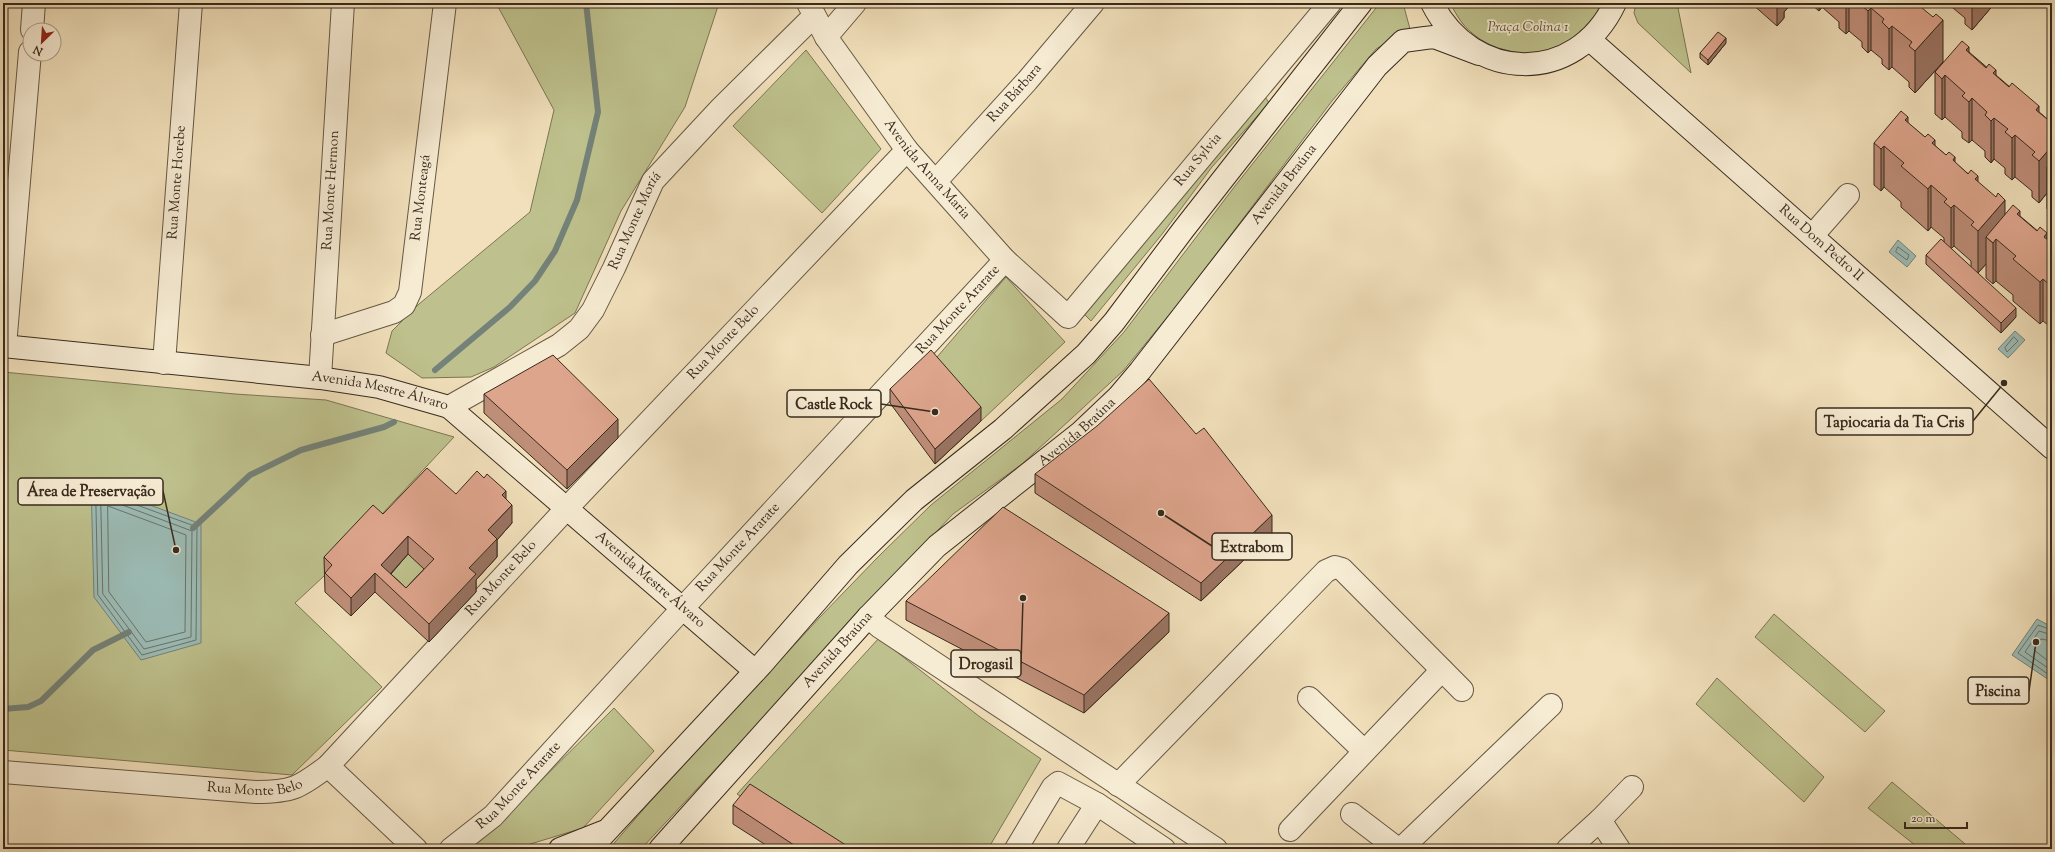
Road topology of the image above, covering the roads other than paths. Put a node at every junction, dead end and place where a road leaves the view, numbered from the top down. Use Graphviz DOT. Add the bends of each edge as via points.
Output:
graph roads {
  1 [pos="34,3"];
  2 [pos="191,3"];
  3 [pos="343,3"];
  4 [pos="445,3"];
  5 [pos="854,3"];
  6 [pos="1093,3"];
  7 [pos="1330,3"];
  8 [pos="1361,3"];
  9 [pos="1432,3"];
  10 [pos="1614,3"];
  11 [pos="811,10"];
  12 [pos="33,22"];
  13 [pos="826,37"];
  14 [pos="1590,39"];
  15 [pos="1479,54"];
  16 [pos="29,62"];
  17 [pos="906,150"];
  18 [pos="936,181"];
  19 [pos="1848,195"];
  20 [pos="1812,236"];
  21 [pos="1006,260"];
  22 [pos="1068,317"];
  23 [pos="322,335"];
  24 [pos="4,346"];
  25 [pos="164,363"];
  26 [pos="320,378"];
  27 [pos="449,407"];
  28 [pos="2052,448"];
  29 [pos="567,508"];
  30 [pos="682,609"];
  31 [pos="868,616"];
  32 [pos="1442,670"];
  33 [pos="755,671"];
  34 [pos="1462,690"];
  35 [pos="1309,698"];
  36 [pos="1551,705"];
  37 [pos="1364,751"];
  38 [pos="328,766"];
  39 [pos="3,772"];
  40 [pos="1118,785"];
  41 [pos="1632,786"];
  42 [pos="1097,804"];
  43 [pos="1352,814"];
  44 [pos="1600,820"];
  45 [pos="1290,830"];
  46 [pos="604,831"];
  47 [pos="416,849"];
  48 [pos="451,849"];
  49 [pos="560,849"];
  50 [pos="590,849"];
  51 [pos="660,849"];
  52 [pos="1016,849"];
  53 [pos="1068,849"];
  54 [pos="1164,849"];
  55 [pos="1216,849"];
  56 [pos="1399,849"];
  57 [pos="1568,849"];
  58 [pos="1619,849"];
  1 -- 12 [label="street"];
  2 -- 25 [label="street, Rua Monte Horebe"];
  3 -- 23 [label="street, Rua Monte Hermon"];
  4 -- 23 [label="street, Rua Monteagá" via="410,292 404,305 394,312"];
  5 -- 13 [label="street"];
  6 -- 18 [label="street, Rua Bárbara" via="1027,81"];
  7 -- 22 [label="street, Rua Sylvia"];
  8 -- 33 [label="street" via="1114,322 1086,354 1003,429 914,500 848,565"];
  9 -- 15 [label="street" via="1446,27 1456,38"];
  10 -- 14 [label="street" via="1601,27"];
  11 -- 13 [label="street, Avenida Anna Maria"];
  11 -- 27 [label="street, Rua Monte Moriá" via="653,181 593,310 578,329 559,345"];
  13 -- 17 [label="street, Avenida Anna Maria"];
  14 -- 15 [label="street" via="1565,55 1537,63 1507,63"];
  14 -- 20 [label="street, Rua Dom Pedro II"];
  15 -- 31 [label="street, Avenida Braúna" via="1434,37 1403,41 1376,66 1118,397 1080,433 938,546"];
  16 -- 24 [label="street"];
  17 -- 18 [label="street, Avenida Anna Maria"];
  17 -- 29 [label="street, Rua Monte Belo"];
  18 -- 21 [label="street, Avenida Anna Maria"];
  19 -- 20 [label="street"];
  20 -- 28 [label="street, Rua Dom Pedro II"];
  21 -- 22 [label="street, Avenida Anna Maria"];
  21 -- 30 [label="street, Rua Monte Ararate"];
  23 -- 26 [label="street, Rua Monte Hermon"];
  24 -- 25 [label="street, Avenida Mestre Álvaro"];
  25 -- 26 [label="street, Avenida Mestre Álvaro"];
  26 -- 27 [label="street, Avenida Mestre Álvaro" via="379,386"];
  27 -- 29 [label="street, Avenida Mestre Álvaro"];
  29 -- 30 [label="street, Avenida Mestre Álvaro"];
  29 -- 38 [label="street, Rua Monte Belo"];
  30 -- 33 [label="street, Avenida Mestre Álvaro"];
  30 -- 48 [label="street, Rua Monte Ararate" via="493,816"];
  31 -- 40 [label="street" via="880,627"];
  31 -- 51 [label="street, Avenida Braúna"];
  32 -- 34 [label="street"];
  32 -- 37 [label="street"];
  32 -- 40 [label="street" via="1342,569 1335,567 1326,571"];
  33 -- 46 [label="street"];
  35 -- 37 [label="street"];
  36 -- 56 [label="street"];
  37 -- 45 [label="street"];
  38 -- 39 [label="street, Rua Monte Belo" via="302,786 278,792"];
  38 -- 47 [label="street"];
  40 -- 55 [label="street"];
  41 -- 44 [label="street"];
  42 -- 52 [label="street" via="1058,783 1053,787"];
  42 -- 53 [label="street"];
  42 -- 54 [label="street"];
  43 -- 56 [label="street"];
  44 -- 57 [label="street"];
  44 -- 58 [label="street"];
  46 -- 49 [label="street"];
  46 -- 50 [label="street"];
}
